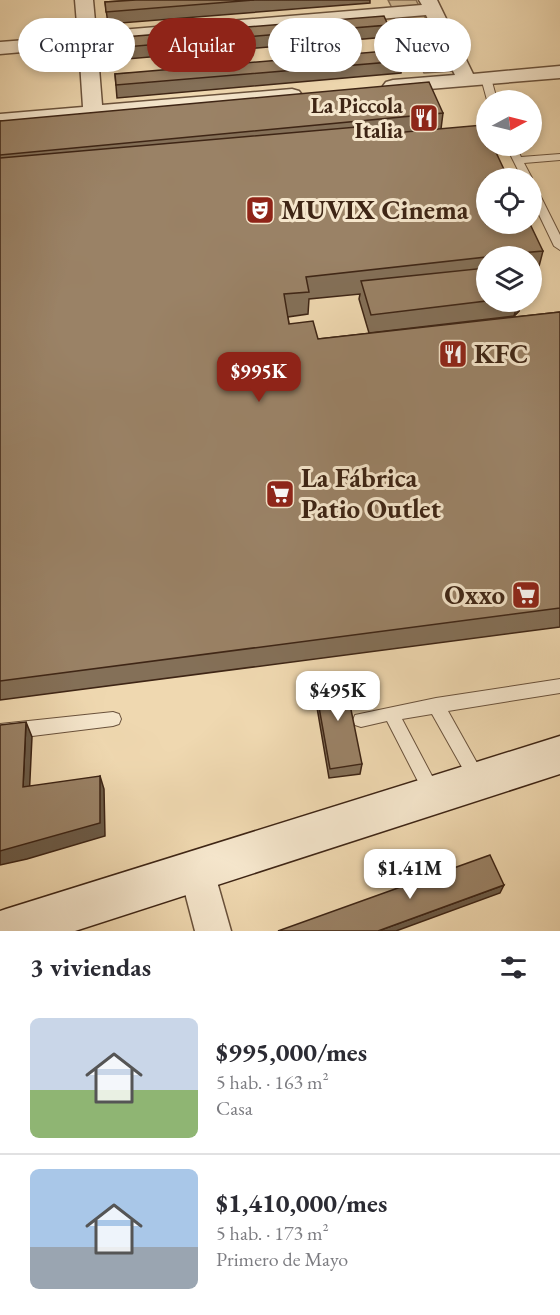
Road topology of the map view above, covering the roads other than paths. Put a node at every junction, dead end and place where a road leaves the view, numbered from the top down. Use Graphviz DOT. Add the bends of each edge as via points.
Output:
graph roads {
  1 [pos="84,0"];
  2 [pos="430,5"];
  3 [pos="85,18"];
  4 [pos="135,35"];
  5 [pos="18,46"];
  6 [pos="0,48"];
  7 [pos="90,72"];
  8 [pos="560,72"];
  9 [pos="477,79"];
  10 [pos="375,87"];
  11 [pos="485,90"];
  12 [pos="307,93"];
  13 [pos="93,112"];
  14 [pos="0,120"];
  15 [pos="516,156"];
  16 [pos="560,157"];
  17 [pos="518,160"];
  18 [pos="522,168"];
  19 [pos="542,209"];
  20 [pos="560,246"];
  21 [pos="560,686"];
  22 [pos="436,705"];
  23 [pos="391,713"];
  24 [pos="113,718"];
  25 [pos="361,720"];
  26 [pos="0,732"];
  27 [pos="560,755"];
  28 [pos="479,780"];
  29 [pos="434,796"];
  30 [pos="197,870"];
  31 [pos="6,931"];
  32 [pos="213,931"];
  1 -- 3 [label="street"];
  2 -- 4 [label="street"];
  2 -- 9 [label="street"];
  5 -- 6 [label="street"];
  7 -- 13 [label="street"];
  8 -- 9 [label="street"];
  9 -- 10 [label="street"];
  9 -- 11 [label="lane"];
  12 -- 13 [label="street"];
  13 -- 14 [label="street"];
  15 -- 17 [label="lane"];
  16 -- 17 [label="lane"];
  17 -- 18 [label="lane"];
  19 -- 20 [label="lane"];
  21 -- 22 [label="lane"];
  22 -- 23 [label="lane"];
  22 -- 28 [label="lane"];
  23 -- 25 [label="lane"];
  23 -- 29 [label="lane"];
  24 -- 26 [label="lane"];
  27 -- 28 [label="street"];
  28 -- 29 [label="street"];
  29 -- 30 [label="street"];
  30 -- 31 [label="street"];
  30 -- 32 [label="street"];
}
